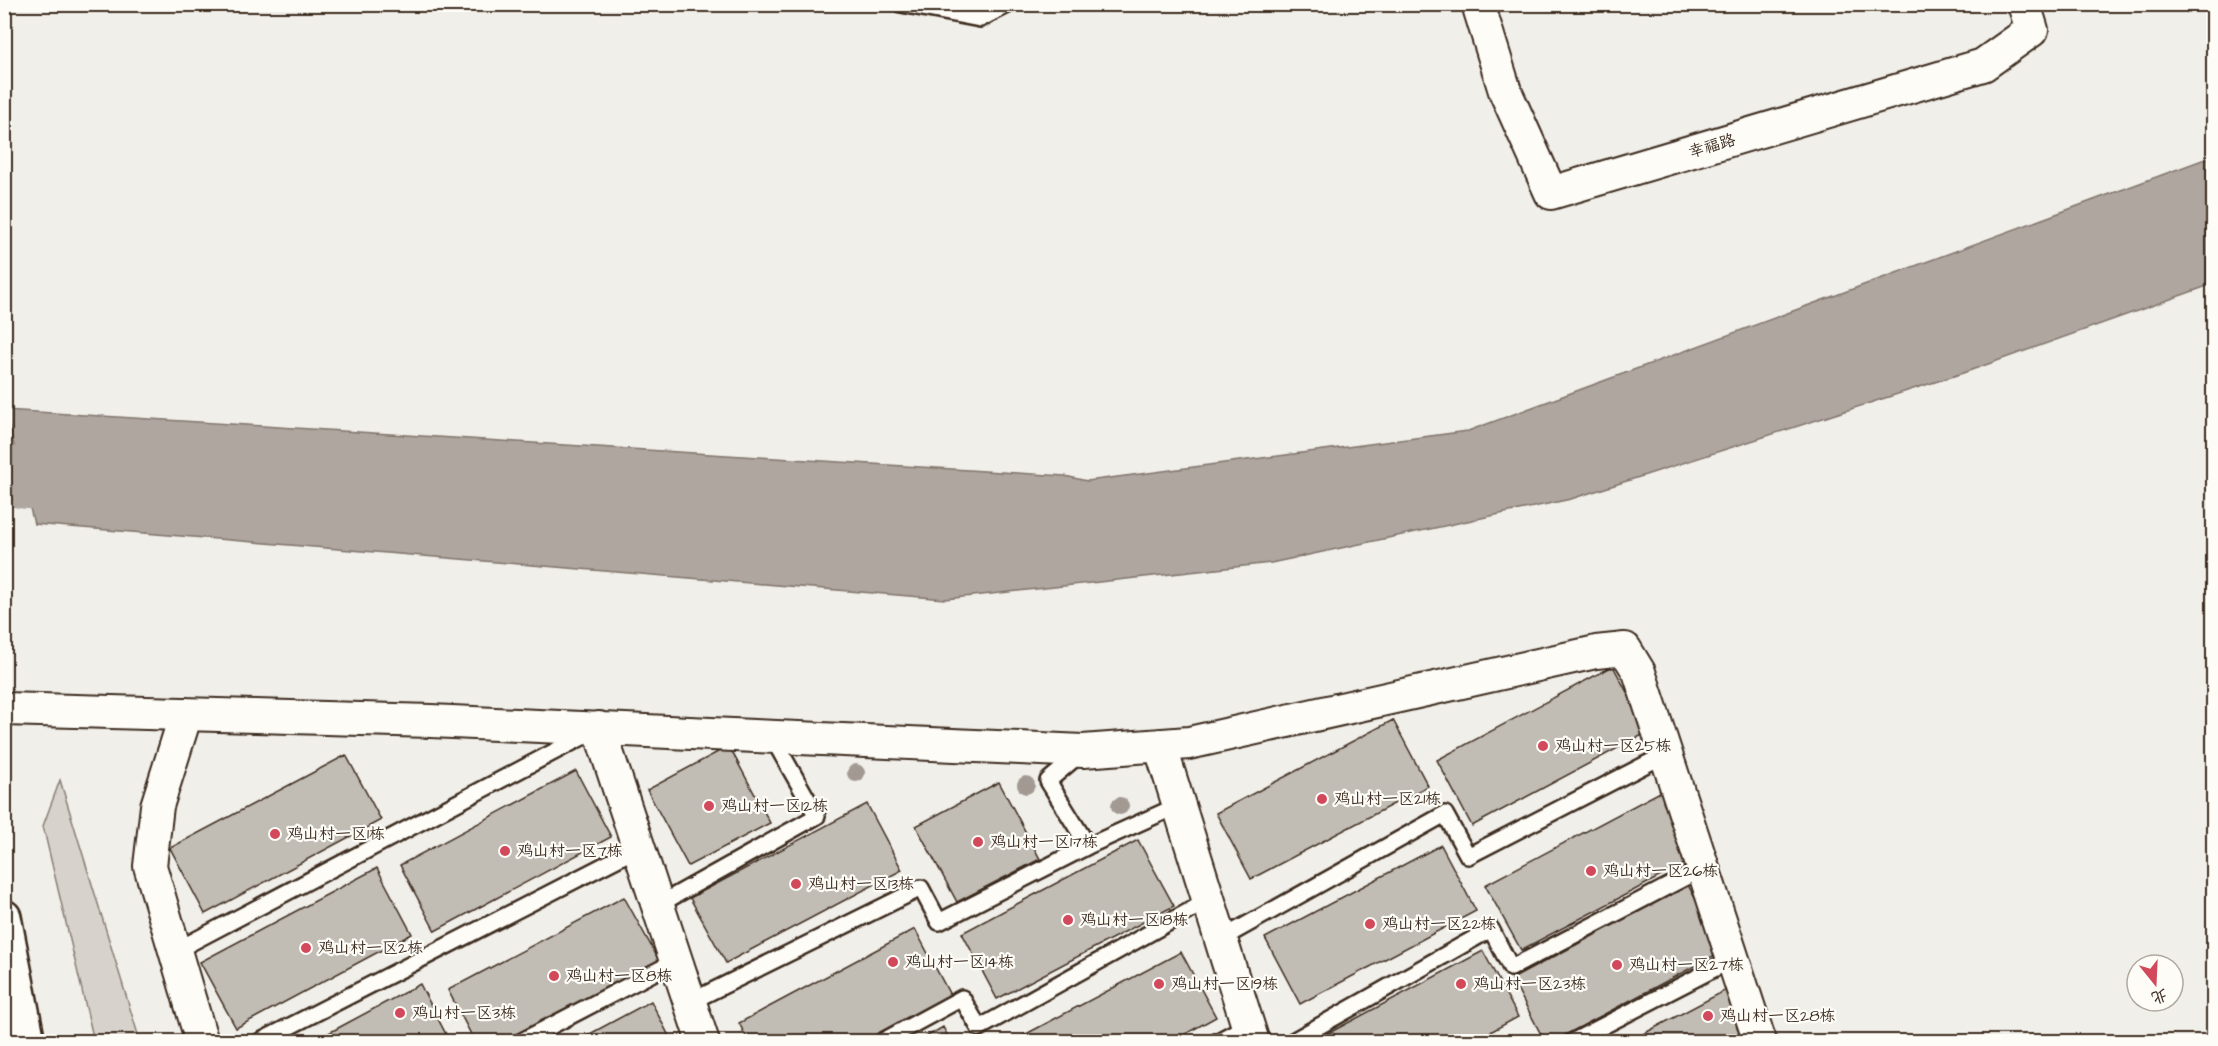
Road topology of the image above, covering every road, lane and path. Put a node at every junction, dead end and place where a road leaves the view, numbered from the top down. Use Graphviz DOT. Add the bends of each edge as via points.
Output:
graph roads {
  1 [pos="902,4"];
  2 [pos="1009,4"];
  3 [pos="1478,4"];
  4 [pos="2024,4"];
  5 [pos="4,709"];
  6 [pos="186,714"];
  7 [pos="598,728"];
  8 [pos="772,737"];
  9 [pos="1160,745"];
  10 [pos="1083,752"];
  11 [pos="1666,754"];
  12 [pos="1179,805"];
  13 [pos="1088,846"];
  14 [pos="638,848"];
  15 [pos="1703,868"];
  16 [pos="1209,900"];
  17 [pos="658,905"];
  18 [pos="4,917"];
  19 [pos="1221,939"];
  20 [pos="175,951"];
  21 [pos="1733,959"];
  22 [pos="676,961"];
  23 [pos="690,1002"];
  24 [pos="1251,1033"];
  25 [pos="28,1041"];
  26 [pos="202,1041"];
  27 [pos="259,1041"];
  28 [pos="520,1041"];
  29 [pos="703,1041"];
  30 [pos="880,1041"];
  31 [pos="1216,1041"];
  32 [pos="1291,1041"];
  33 [pos="1572,1041"];
  34 [pos="1760,1041"];
  1 -- 2 [label="lane" via="980,19"];
  3 -- 4 [label="street, 幸福路" via="1505,91 1551,193 1983,65 2032,30"];
  5 -- 6 [label="street"];
  6 -- 7 [label="street"];
  6 -- 20 [label="street" via="157,806 150,867"];
  7 -- 8 [label="street"];
  7 -- 14 [label="street"];
  7 -- 20 [label="lane"];
  8 -- 10 [label="street"];
  8 -- 17 [label="lane" via="817,816"];
  9 -- 10 [label="street"];
  9 -- 11 [label="street" via="1189,743 1596,652 1625,649 1639,672"];
  9 -- 12 [label="street"];
  10 -- 13 [label="lane" via="1048,781"];
  11 -- 15 [label="street"];
  11 -- 19 [label="lane" via="1468,856 1445,814"];
  12 -- 13 [label="lane"];
  12 -- 16 [label="street"];
  13 -- 23 [label="lane" via="939,922 921,888"];
  14 -- 17 [label="street"];
  14 -- 27 [label="lane"];
  15 -- 21 [label="street"];
  15 -- 32 [label="lane" via="1511,968 1491,929"];
  16 -- 19 [label="street"];
  16 -- 30 [label="lane" via="979,1028 962,998"];
  17 -- 22 [label="street"];
  18 -- 25 [label="main road"];
  19 -- 24 [label="street"];
  20 -- 26 [label="street"];
  21 -- 33 [label="lane"];
  21 -- 34 [label="street"];
  22 -- 23 [label="street"];
  22 -- 28 [label="lane"];
  23 -- 29 [label="street"];
  24 -- 31 [label="lane"];
}
